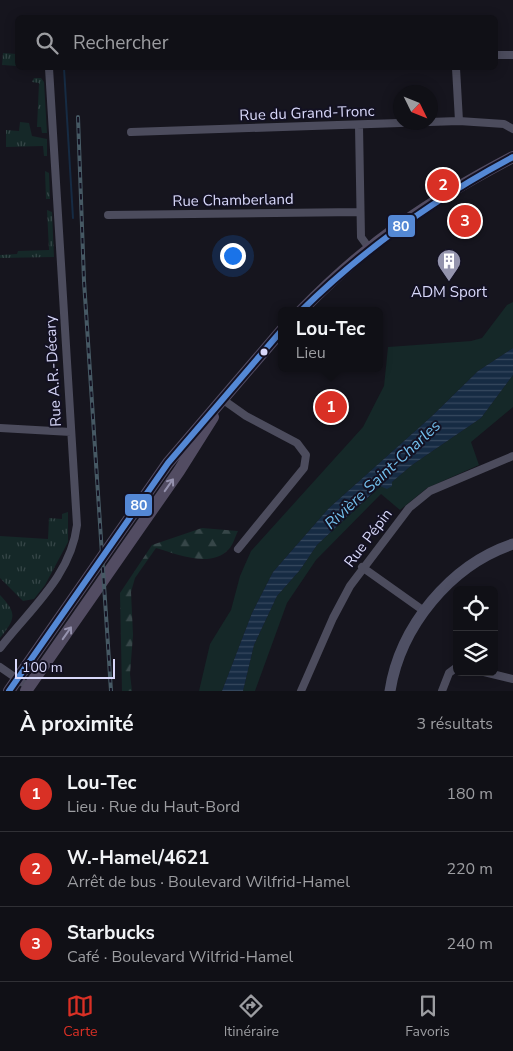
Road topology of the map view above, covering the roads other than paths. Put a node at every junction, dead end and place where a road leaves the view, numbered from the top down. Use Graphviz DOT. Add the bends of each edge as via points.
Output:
graph roads {
  1 [pos="498,55"];
  2 [pos="513,55"];
  3 [pos="49,70"];
  4 [pos="456,70"];
  5 [pos="459,121"];
  6 [pos="359,126"];
  7 [pos="513,129"];
  8 [pos="131,132"];
  9 [pos="513,157"];
  10 [pos="359,212"];
  11 [pos="108,215"];
  12 [pos="369,248"];
  13 [pos="305,307"];
  14 [pos="278,335"];
  15 [pos="222,399"];
  16 [pos="0,428"];
  17 [pos="70,432"];
  18 [pos="513,456"];
  19 [pos="513,544"];
  20 [pos="238,549"];
  21 [pos="362,567"];
  22 [pos="424,611"];
  23 [pos="0,648"];
  24 [pos="0,667"];
  25 [pos="453,670"];
  26 [pos="498,675"];
  27 [pos="18,679"];
  28 [pos="513,679"];
  29 [pos="28,689"];
  30 [pos="10,691"];
  31 [pos="301,691"];
  32 [pos="390,691"];
  33 [pos="442,691"];
  1 -- 2 [label="street"];
  3 -- 17 [label="street, Rue A.R.-Décary"];
  4 -- 5 [label="street"];
  5 -- 6 [label="street, Rue du Grand-Tronc"];
  5 -- 7 [label="street, Rue du Grand-Tronc" via="504,124"];
  6 -- 8 [label="street, Rue du Grand-Tronc"];
  6 -- 10 [label="street"];
  9 -- 12 [label="main road" via="436,199"];
  10 -- 11 [label="street, Rue Chamberland"];
  10 -- 12 [label="street" via="361,237"];
  12 -- 13 [label="main road"];
  14 -- 15 [label="main road"];
  15 -- 20 [label="street" via="246,416 297,443 306,455 304,468"];
  15 -- 27 [label="main road" via="168,463"];
  29 -- 15 [label="main road, one-way" via="204,433"];
  16 -- 17 [label="street"];
  17 -- 23 [label="street, Rue A.R.-Décary" via="77,525 75,541 46,596"];
  18 -- 21 [label="street, Rue Pépin" via="420,498 397,521"];
  19 -- 22 [label="main road" via="461,573"];
  21 -- 22 [label="street"];
  21 -- 31 [label="street, Rue Pépin" via="333,618"];
  22 -- 32 [label="main road" via="401,653"];
  24 -- 27 [label="street"];
  25 -- 33 [label="street"];
  26 -- 28 [label="street"];
  27 -- 29 [label="street"];
  27 -- 30 [label="main road"];
}
